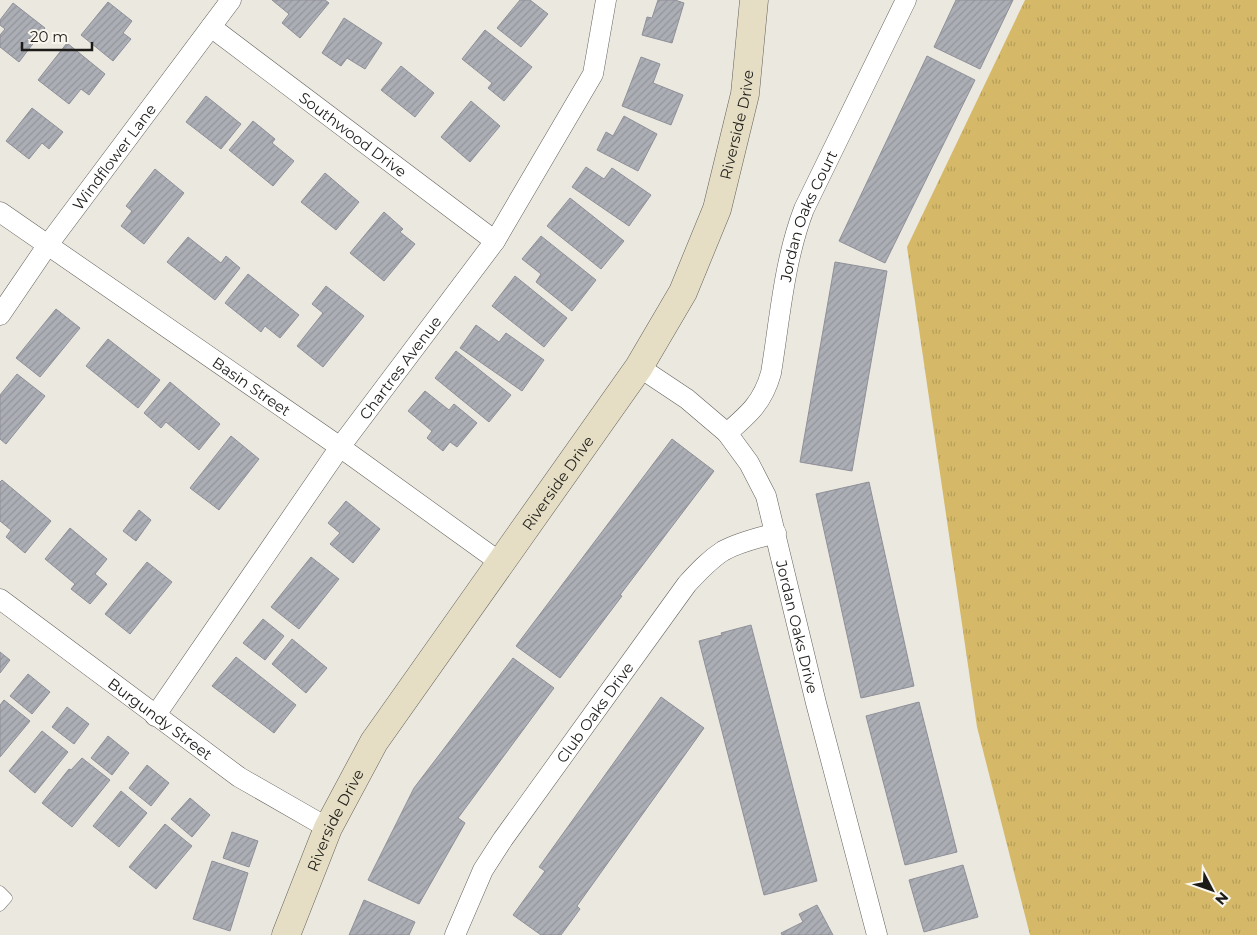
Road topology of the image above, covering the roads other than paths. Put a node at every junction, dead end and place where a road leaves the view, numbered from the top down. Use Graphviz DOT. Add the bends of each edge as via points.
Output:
graph roads {
  1 [pos="231,0"];
  2 [pos="606,0"];
  3 [pos="754,0"];
  4 [pos="906,0"];
  5 [pos="212,27"];
  6 [pos="0,212"];
  7 [pos="494,241"];
  8 [pos="47,246"];
  9 [pos="0,315"];
  10 [pos="638,367"];
  11 [pos="726,433"];
  12 [pos="340,447"];
  13 [pos="776,533"];
  14 [pos="501,563"];
  15 [pos="0,599"];
  16 [pos="155,716"];
  17 [pos="328,828"];
  18 [pos="0,891"];
  19 [pos="0,906"];
  20 [pos="286,935"];
  21 [pos="455,935"];
  22 [pos="877,935"];
  1 -- 5 [label="street, Windflower Lane"];
  2 -- 7 [label="street, Chartres Avenue" via="593,74"];
  3 -- 10 [label="street, Riverside Drive" via="745,94 717,209 684,292"];
  4 -- 11 [label="street, Jordan Oaks Court" via="796,230 766,390 757,405"];
  5 -- 7 [label="street, Southwood Drive"];
  5 -- 8 [label="street, Windflower Lane"];
  6 -- 8 [label="street, Basin Street"];
  7 -- 12 [label="street, Chartres Avenue"];
  8 -- 9 [label="street, Windflower Lane"];
  8 -- 12 [label="street, Basin Street"];
  10 -- 11 [label="street, Jordan Oaks Drive" via="687,400"];
  10 -- 14 [label="street, Riverside Drive"];
  11 -- 13 [label="street, Jordan Oaks Drive" via="749,463 766,496"];
  12 -- 14 [label="street, Basin Street"];
  12 -- 16 [label="street, Chartres Avenue"];
  13 -- 21 [label="street, Club Oaks Drive" via="723,551 687,584 503,839 483,870"];
  13 -- 22 [label="street, Jordan Oaks Drive" via="816,703"];
  14 -- 17 [label="street, Riverside Drive" via="374,742"];
  15 -- 16 [label="street, Burgundy Street"];
  16 -- 17 [label="street, Burgundy Street" via="239,777"];
  17 -- 20 [label="street, Riverside Drive"];
  18 -- 19 [label="lane" via="7,898"];
}
